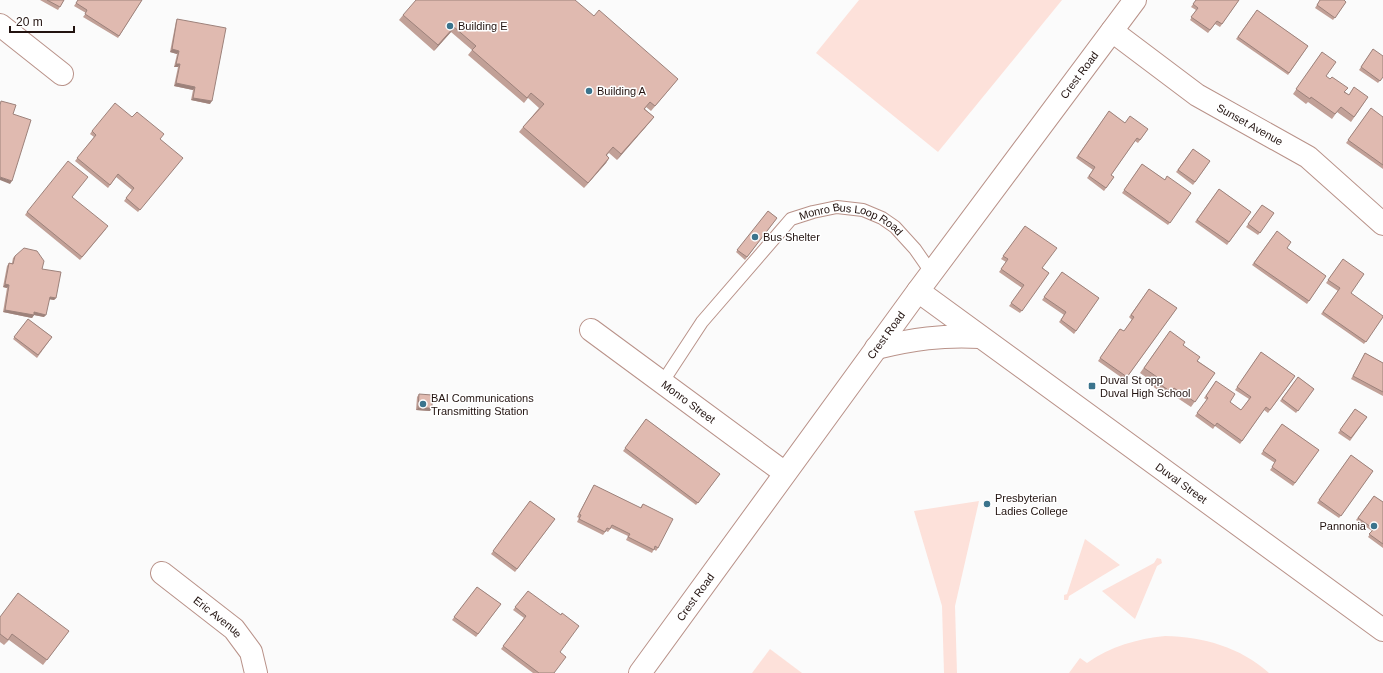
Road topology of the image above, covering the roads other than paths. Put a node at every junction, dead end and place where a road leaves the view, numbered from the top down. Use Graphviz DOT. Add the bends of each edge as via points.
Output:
graph roads {
  1 [pos="1135,0"];
  2 [pos="0,25"];
  3 [pos="1112,31"];
  4 [pos="62,74"];
  5 [pos="1383,224"];
  6 [pos="931,272"];
  7 [pos="918,290"];
  8 [pos="591,330"];
  9 [pos="980,337"];
  10 [pos="876,348"];
  11 [pos="662,383"];
  12 [pos="785,473"];
  13 [pos="162,573"];
  14 [pos="1383,630"];
  15 [pos="256,673"];
  16 [pos="640,673"];
  1 -- 3 [label="street, Crest Road"];
  2 -- 4 [label="street"];
  3 -- 5 [label="street, Sunset Avenue" via="1197,95 1308,157"];
  3 -- 6 [label="street, Crest Road"];
  6 -- 7 [label="street, Crest Road"];
  6 -- 11 [label="lane, Monro Bus Loop Road" via="895,227 882,218 862,210 837,207 791,219 702,322"];
  7 -- 9 [label="street, Duval Street"];
  7 -- 10 [label="street, Crest Road"];
  8 -- 11 [label="street, Monro Street"];
  9 -- 10 [label="street" via="949,335 916,338"];
  9 -- 14 [label="street, Duval Street"];
  10 -- 12 [label="street, Crest Road"];
  11 -- 12 [label="street, Monro Street"];
  12 -- 16 [label="street, Crest Road"];
  13 -- 15 [label="street, Eric Avenue" via="234,628 250,652"];
}
